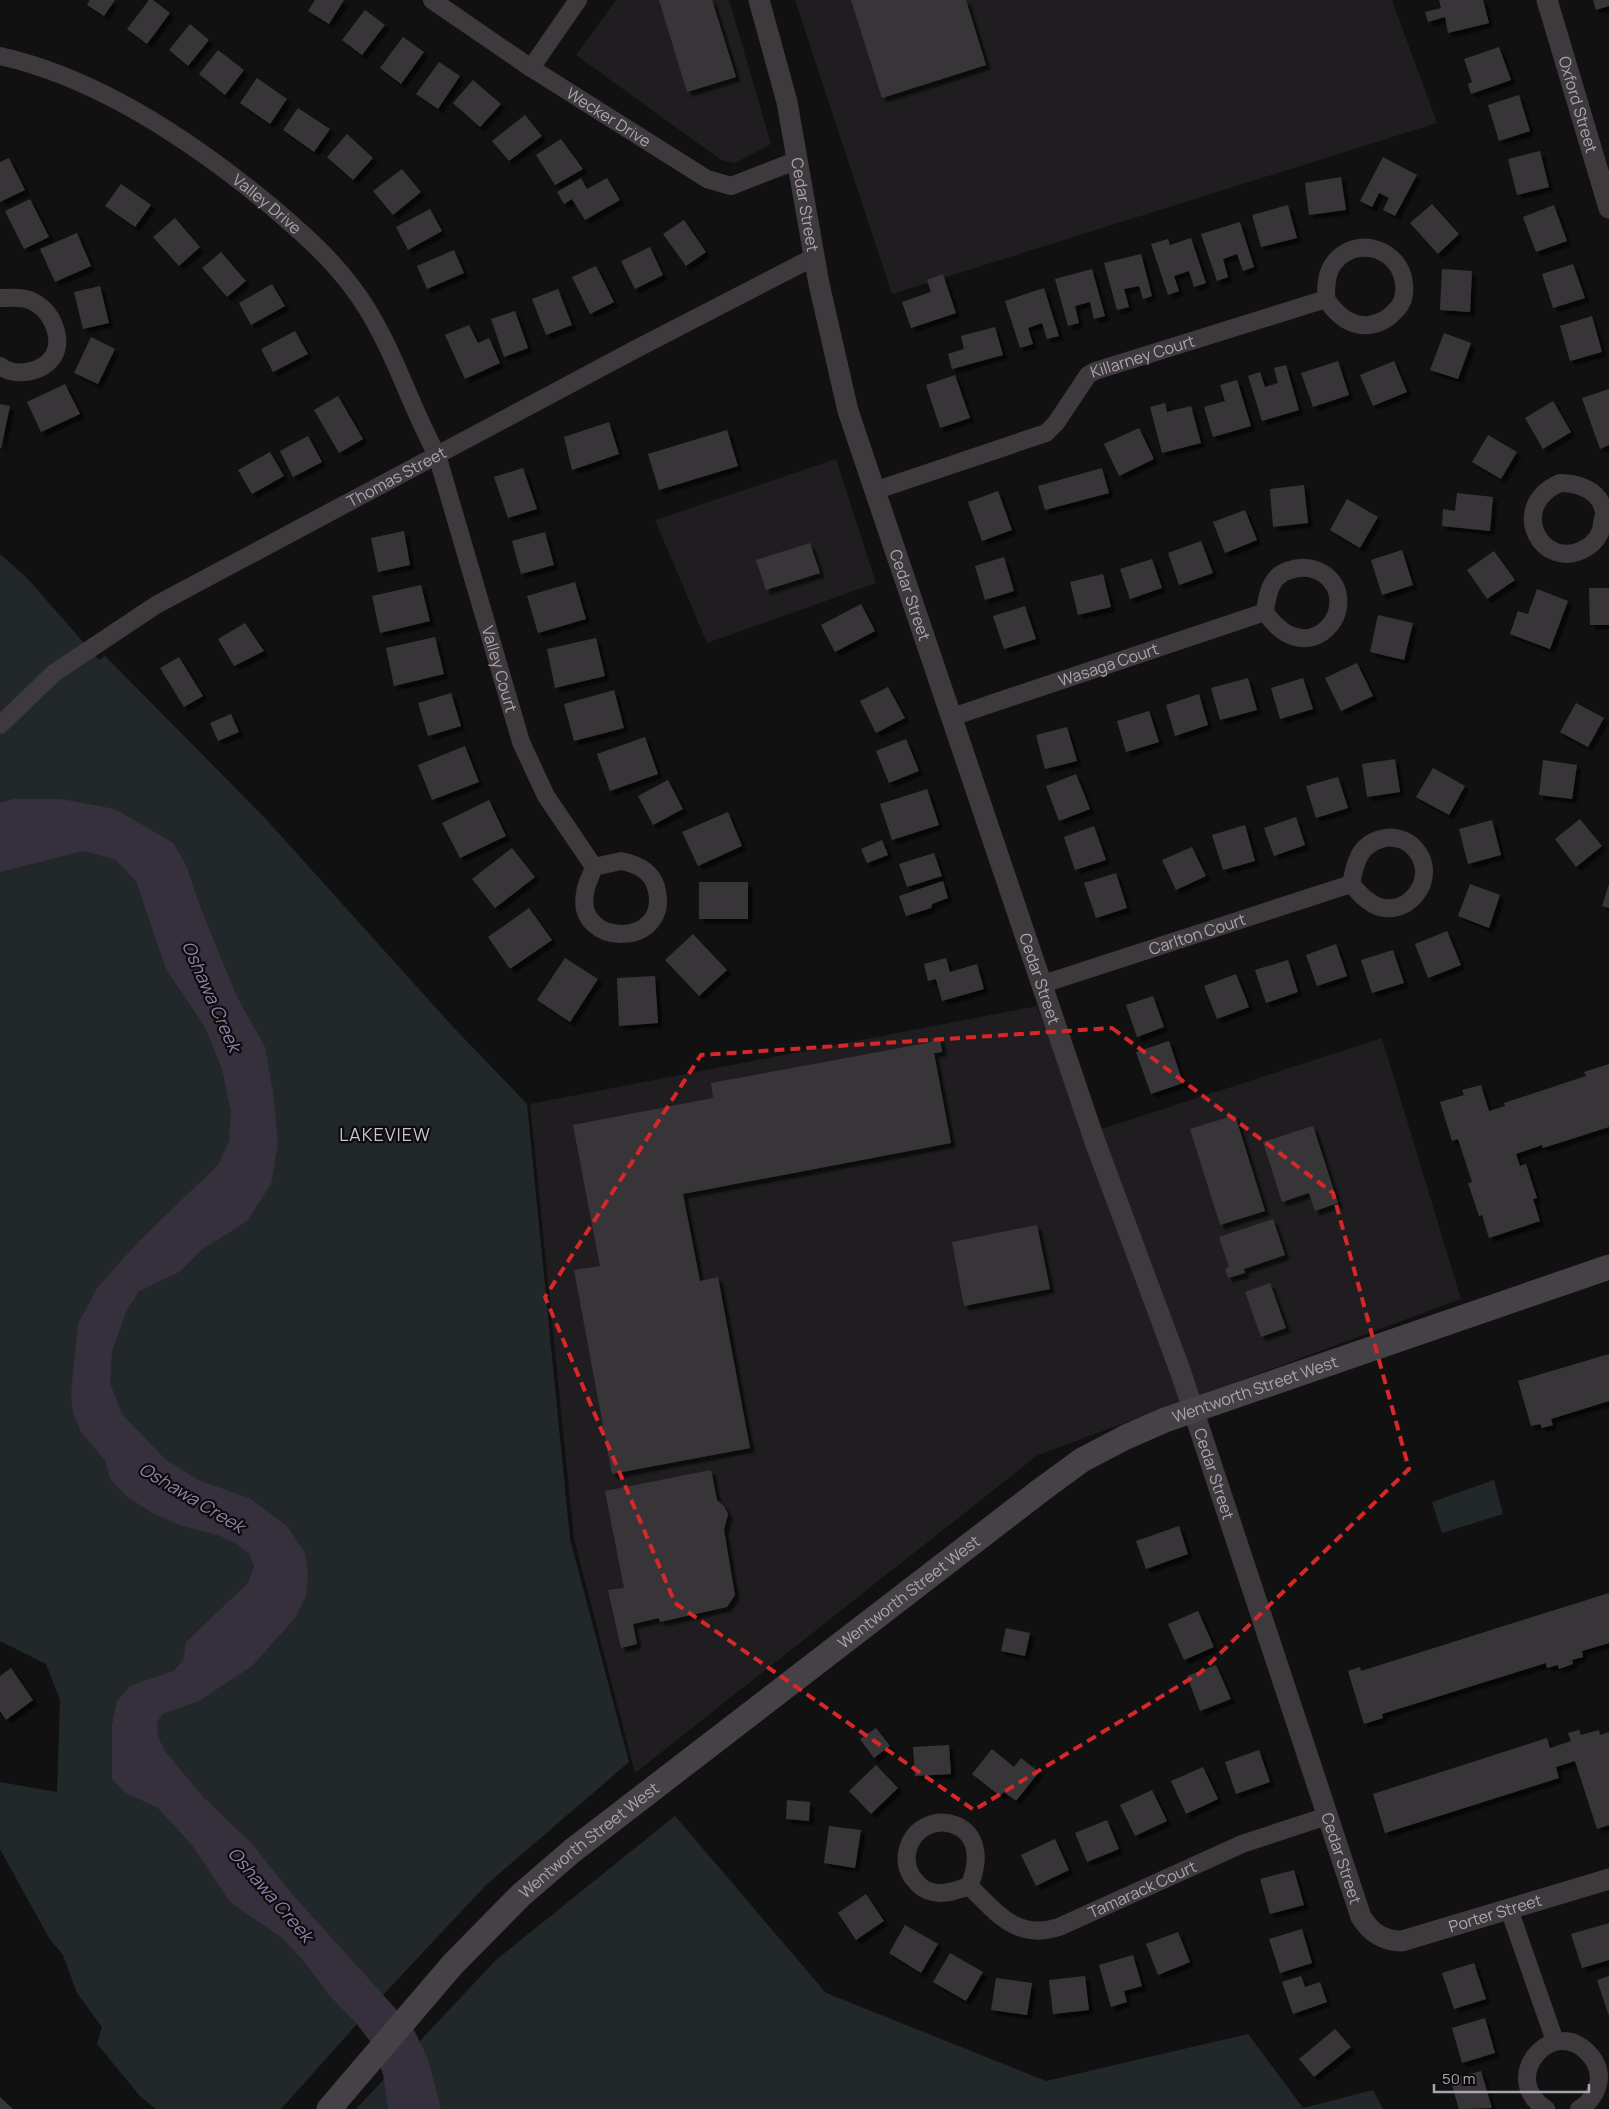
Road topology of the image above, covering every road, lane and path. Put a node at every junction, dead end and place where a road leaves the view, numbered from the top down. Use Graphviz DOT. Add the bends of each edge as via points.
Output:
graph roads {
  1 [pos="432,0"];
  2 [pos="578,0"];
  3 [pos="760,0"];
  4 [pos="1547,0"];
  5 [pos="0,56"];
  6 [pos="531,68"];
  7 [pos="798,160"];
  8 [pos="1609,208"];
  9 [pos="814,257"];
  10 [pos="0,298"];
  11 [pos="1326,299"];
  12 [pos="0,366"];
  13 [pos="437,455"];
  14 [pos="874,491"];
  15 [pos="1606,507"];
  16 [pos="1265,612"];
  17 [pos="952,716"];
  18 [pos="0,726"];
  19 [pos="594,868"];
  20 [pos="1351,884"];
  21 [pos="1043,984"];
  22 [pos="1609,1267"];
  23 [pos="1194,1411"];
  24 [pos="1327,1816"];
  25 [pos="1609,1879"];
  26 [pos="969,1886"];
  27 [pos="1509,1908"];
  28 [pos="1381,1937"];
  29 [pos="1554,2041"];
  30 [pos="329,2108"];
  31 [pos="1546,2109"];
  32 [pos="1579,2109"];
  1 -- 6 [label="street, Wecker Drive"];
  2 -- 6 [label="street"];
  3 -- 7 [label="street, Cedar Street" via="787,102"];
  4 -- 8 [label="street, Oxford Street"];
  5 -- 13 [label="street, Valley Drive" via="89,86 179,138 249,189 318,246 353,287 389,347"];
  6 -- 7 [label="street, Wecker Drive" via="706,179 731,186"];
  7 -- 9 [label="street, Cedar Street"];
  9 -- 13 [label="street, Thomas Street"];
  9 -- 14 [label="street, Cedar Street" via="836,366"];
  10 -- 12 [label="street" via="18,297 37,303 50,318 58,336 54,355 40,368 19,373"];
  11 -- 11 [label="street" via="1328,276 1334,264 1355,248 1386,252 1404,274 1405,292 1401,304 1390,318 1377,324 1364,326 1352,323 1340,316"];
  11 -- 14 [label="street, Killarney Court" via="1096,371 1088,375 1046,433"];
  13 -- 18 [label="street, Thomas Street" via="156,605 54,673"];
  13 -- 19 [label="street, Valley Court" via="521,742 546,796"];
  14 -- 17 [label="street, Cedar Street"];
  15 -- 15 [label="street" via="1597,539 1579,552 1556,552 1546,547 1533,529 1534,506 1539,496 1560,483 1584,486"];
  16 -- 16 [label="street" via="1270,589 1276,579 1296,568 1318,571 1335,587 1338,610 1326,630 1316,636 1304,639 1281,632"];
  16 -- 17 [label="street, Wasaga Court"];
  17 -- 21 [label="street, Cedar Street"];
  19 -- 19 [label="street" via="584,894 585,906 595,925 613,934 626,935 651,921 658,894 646,870 621,861"];
  20 -- 20 [label="street" via="1367,900 1388,908 1410,902 1423,884 1425,872 1422,860 1407,842 1396,838 1378,839 1363,848 1356,859"];
  20 -- 21 [label="street, Carlton Court"];
  21 -- 23 [label="street, Cedar Street" via="1094,1139"];
  22 -- 23 [label="main road, Wentworth Street West"];
  23 -- 24 [label="street, Cedar Street"];
  23 -- 30 [label="main road, Wentworth Street West" via="1126,1437 1082,1460 572,1851 521,1895 453,1964"];
  24 -- 26 [label="street, Tamarack Court" via="1242,1844 1044,1932 1018,1928 1003,1919"];
  24 -- 28 [label="street, Cedar Street" via="1361,1917 1372,1932"];
  25 -- 27 [label="street, Porter Street"];
  26 -- 26 [label="street" via="943,1894 921,1887 910,1872 906,1855 916,1834 935,1823 958,1826 967,1833 977,1853 977,1865"];
  27 -- 28 [label="street, Porter Street" via="1417,1938 1400,1941"];
  27 -- 29 [label="street"];
  29 -- 31 [label="street" via="1537,2052 1527,2072 1531,2095"];
  29 -- 32 [label="street" via="1571,2042 1582,2047 1597,2066 1596,2090"];
}
